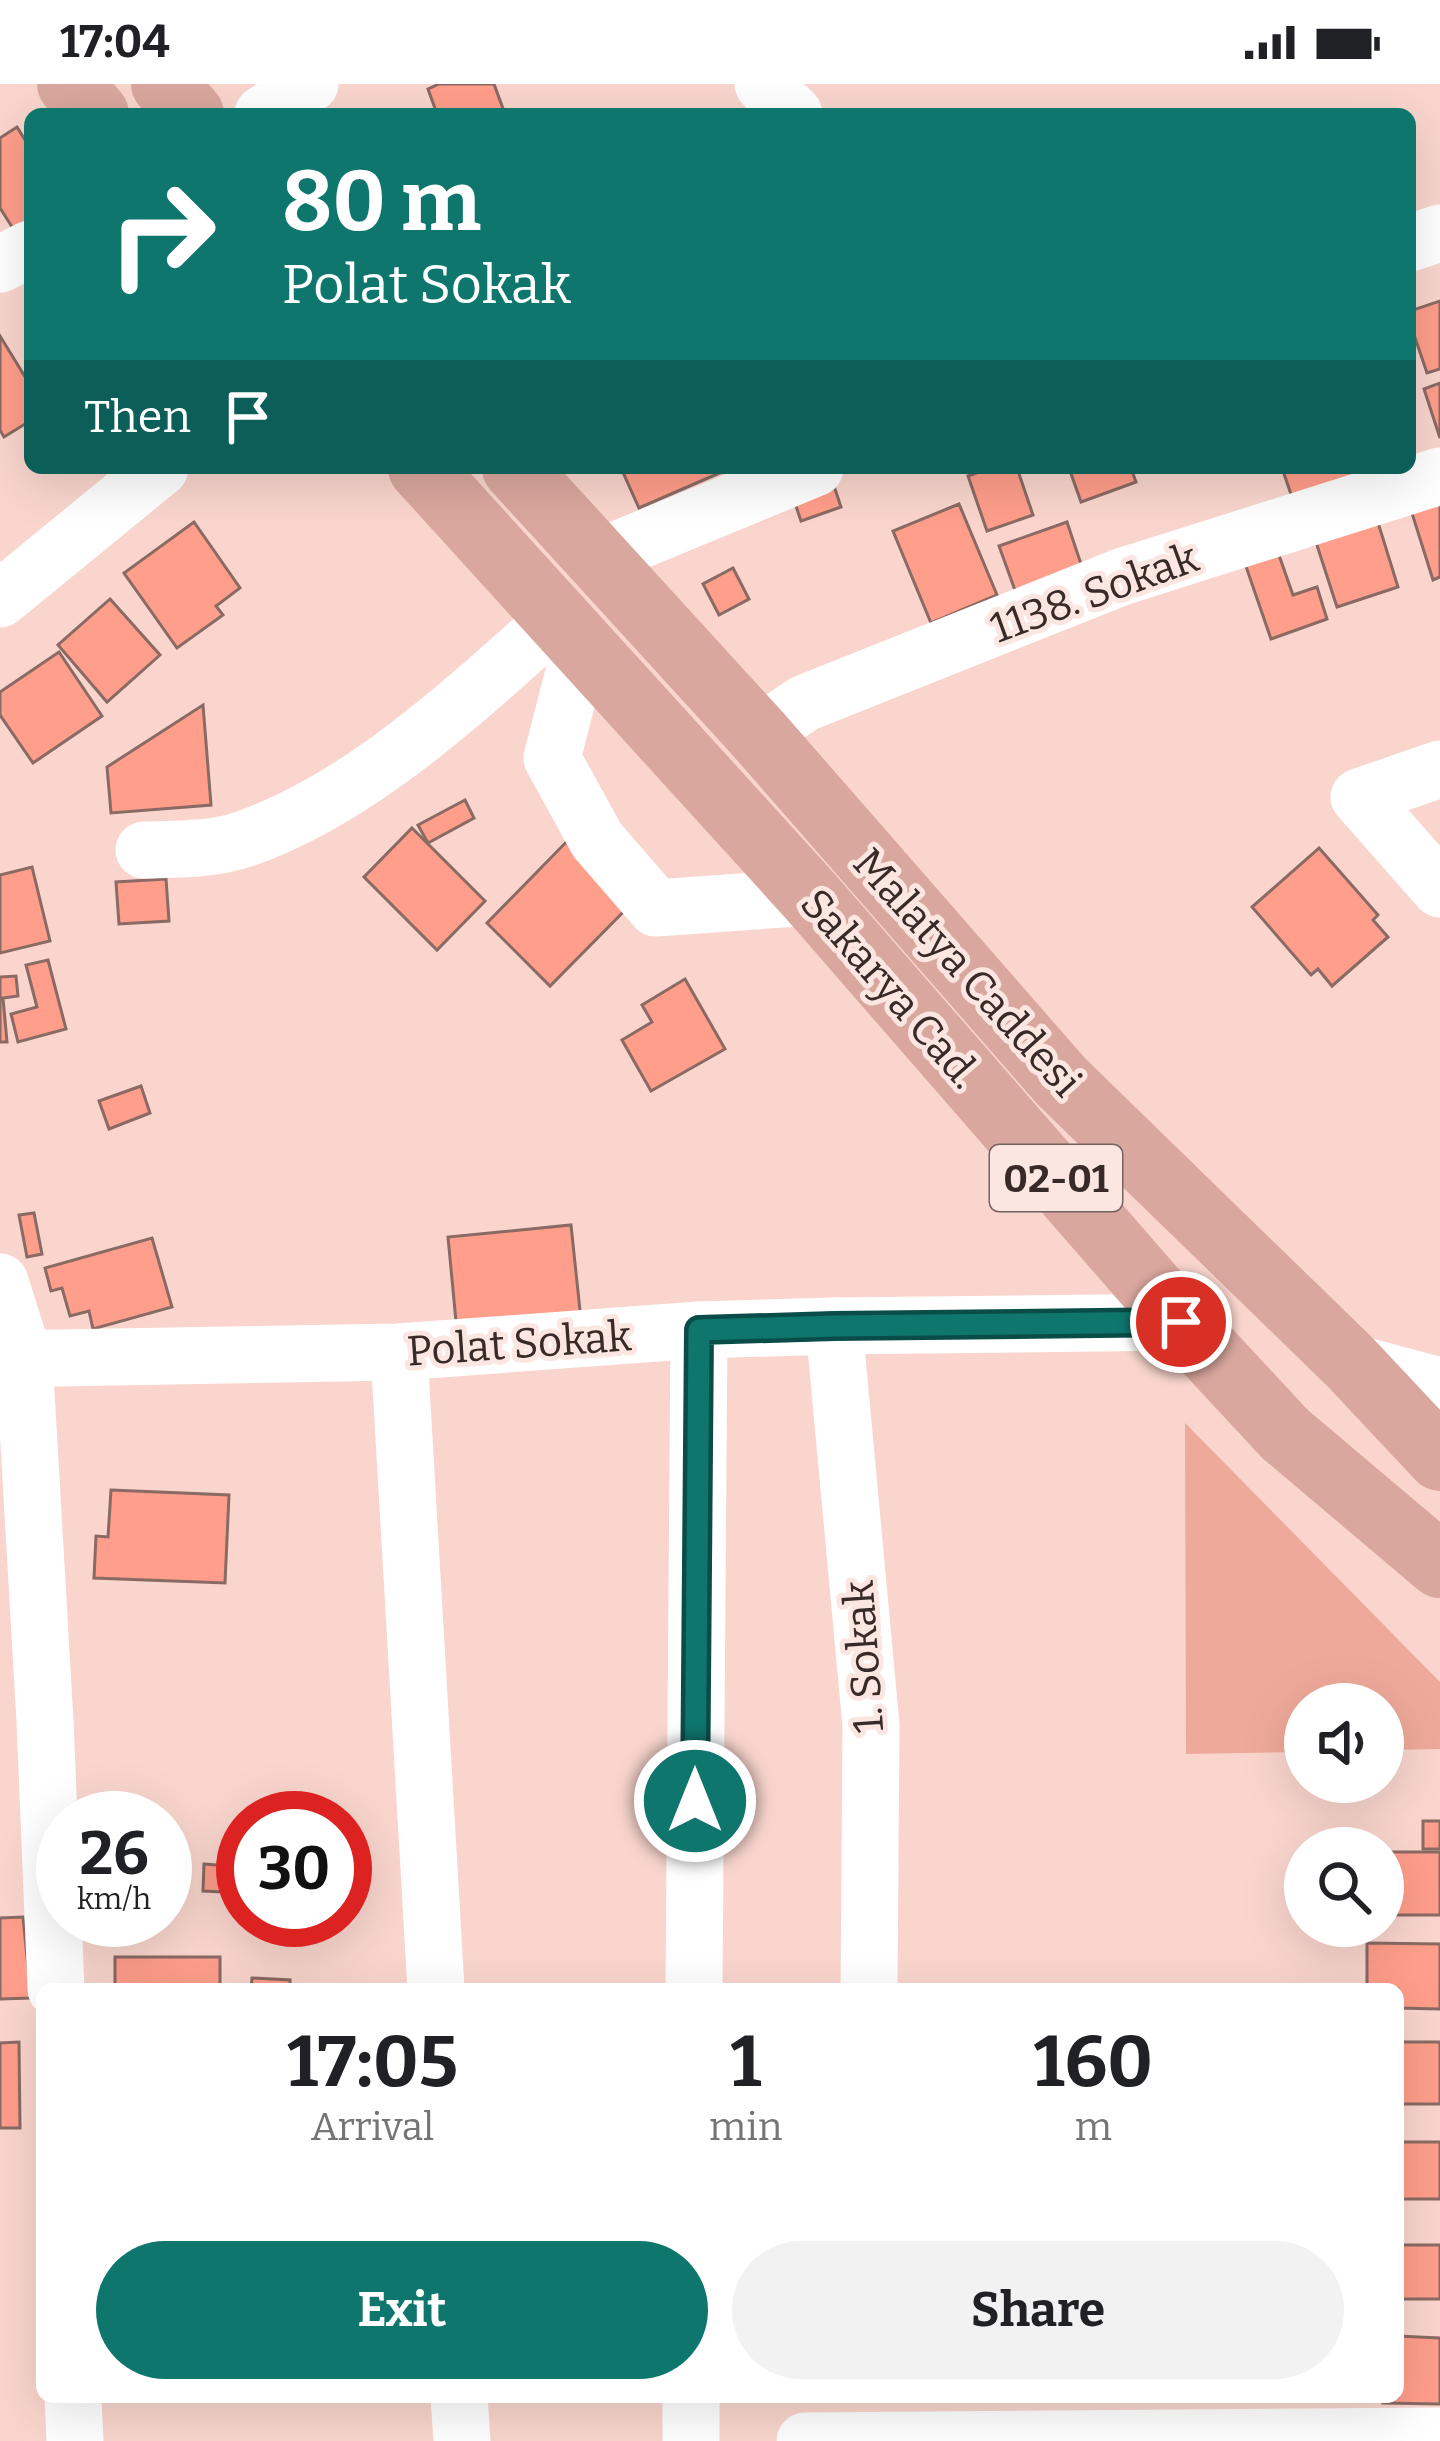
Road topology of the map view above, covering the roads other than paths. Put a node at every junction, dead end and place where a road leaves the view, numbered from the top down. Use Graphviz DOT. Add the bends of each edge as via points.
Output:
graph roads {
  1 [pos="70,84"];
  2 [pos="164,84"];
  3 [pos="310,84"];
  4 [pos="763,84"];
  5 [pos="91,108"];
  6 [pos="186,108"];
  7 [pos="272,108"];
  8 [pos="788,108"];
  9 [pos="153,474"];
  10 [pos="426,474"];
  11 [pos="520,474"];
  12 [pos="800,474"];
  13 [pos="1440,476"];
  14 [pos="597,558"];
  15 [pos="0,599"];
  16 [pos="569,631"];
  17 [pos="758,734"];
  18 [pos="1440,769"];
  19 [pos="144,850"];
  20 [pos="888,881"];
  21 [pos="1440,889"];
  22 [pos="825,912"];
  23 [pos="1006,1018"];
  24 [pos="956,1063"];
  25 [pos="0,1282"];
  26 [pos="1181,1322"];
  27 [pos="834,1326"];
  28 [pos="699,1330"];
  29 [pos="398,1352"];
  30 [pos="12,1358"];
  31 [pos="1350,1361"];
  32 [pos="1440,1386"];
  33 [pos="1440,1458"];
  34 [pos="1440,1565"];
  35 [pos="56,1983"];
  36 [pos="436,1983"];
  37 [pos="694,1983"];
  38 [pos="869,1983"];
  39 [pos="73,2403"];
  40 [pos="459,2403"];
  41 [pos="691,2403"];
  42 [pos="866,2403"];
  43 [pos="1440,2436"];
  44 [pos="866,2440"];
  45 [pos="74,2441"];
  46 [pos="462,2441"];
  47 [pos="691,2441"];
  48 [pos="805,2441"];
  1 -- 5 [label="main road"];
  2 -- 6 [label="main road"];
  3 -- 7 [label="street"];
  4 -- 8 [label="street"];
  9 -- 15 [label="street"];
  10 -- 16 [label="main road, 02-01"];
  11 -- 14 [label="main road, Malatya Caddesi"];
  12 -- 14 [label="street"];
  13 -- 17 [label="street, 1138. Sokak" via="1121,577 805,703"];
  14 -- 17 [label="main road, Malatya Caddesi"];
  16 -- 19 [label="street" via="493,675 297,818 240,841"];
  16 -- 22 [label="main road, Sakarya Cad. / 02-01"];
  16 -- 22 [label="street" via="552,758 598,840 656,908"];
  17 -- 20 [label="main road, Malatya Caddesi"];
  18 -- 21 [label="street" via="1359,797"];
  20 -- 22 [label="main road"];
  20 -- 23 [label="main road, Malatya Caddesi"];
  22 -- 24 [label="main road, Sakarya Cad. / 02-01"];
  23 -- 24 [label="main road"];
  23 -- 31 [label="main road, Malatya Caddesi"];
  24 -- 26 [label="main road, Sakarya Cad. / 02-01"];
  25 -- 30 [label="street"];
  26 -- 27 [label="street, Polat Sokak"];
  26 -- 34 [label="main road, Sakarya Cad. / 02-01" via="1285,1434"];
  27 -- 28 [label="street, Polat Sokak"];
  27 -- 38 [label="street, 1. Sokak" via="871,1725"];
  28 -- 29 [label="street, Polat Sokak"];
  28 -- 37 [label="street"];
  29 -- 30 [label="street, Polat Sokak"];
  29 -- 36 [label="street"];
  30 -- 35 [label="street" via="45,1721"];
  31 -- 32 [label="street"];
  31 -- 33 [label="main road, Malatya Caddesi"];
  39 -- 45 [label="street"];
  40 -- 46 [label="street"];
  41 -- 47 [label="street"];
  42 -- 44 [label="street"];
  43 -- 44 [label="street"];
  44 -- 48 [label="street"];
}
